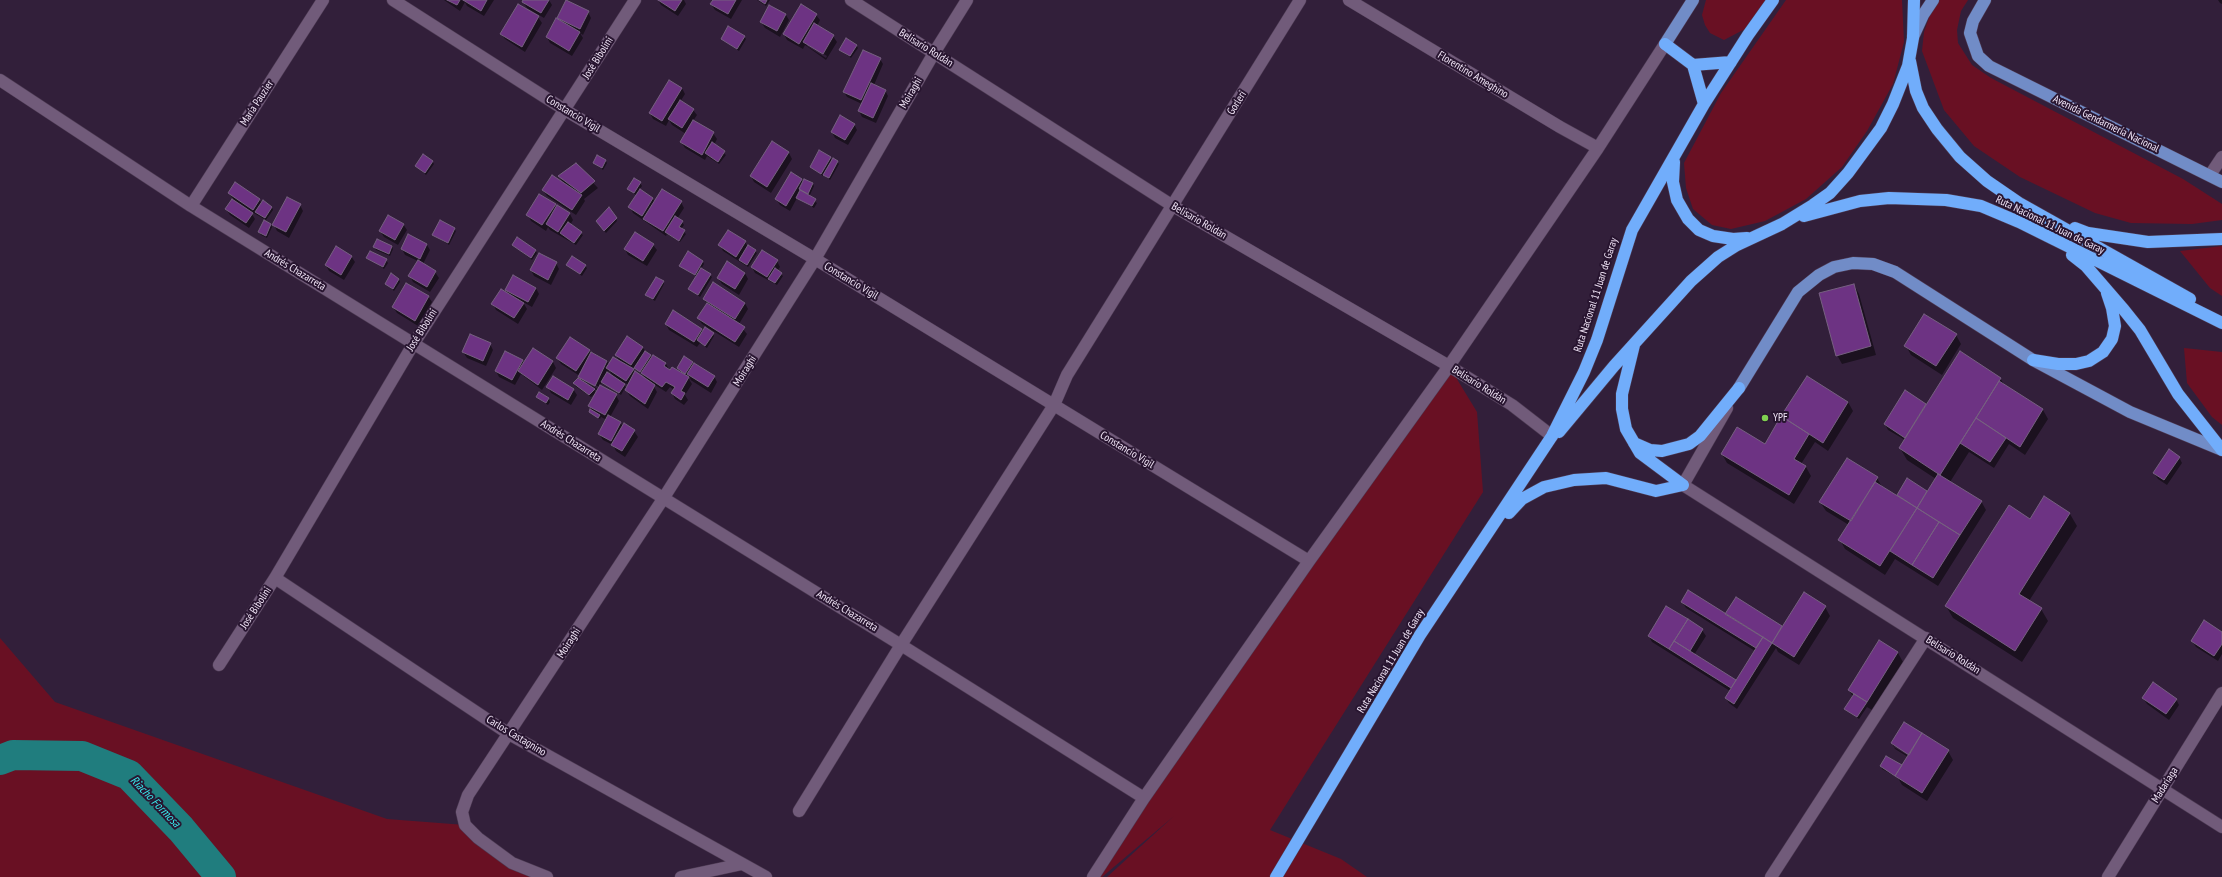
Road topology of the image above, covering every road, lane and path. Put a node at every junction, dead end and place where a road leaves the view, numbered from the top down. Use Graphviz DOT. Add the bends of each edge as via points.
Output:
graph roads {
  1 [pos="323,0"];
  2 [pos="393,0"];
  3 [pos="635,0"];
  4 [pos="851,0"];
  5 [pos="967,0"];
  6 [pos="1300,0"];
  7 [pos="1349,0"];
  8 [pos="1693,0"];
  9 [pos="1773,0"];
  10 [pos="1933,0"];
  11 [pos="1985,0"];
  12 [pos="1915,1"];
  13 [pos="1913,38"];
  14 [pos="1665,44"];
  15 [pos="934,53"];
  16 [pos="1910,56"];
  17 [pos="1731,62"];
  18 [pos="1693,66"];
  19 [pos="0,80"];
  20 [pos="1704,104"];
  21 [pos="566,110"];
  22 [pos="1598,148"];
  23 [pos="2222,157"];
  24 [pos="1674,158"];
  25 [pos="2210,175"];
  26 [pos="2222,182"];
  27 [pos="191,206"];
  28 [pos="1173,206"];
  29 [pos="2046,218"];
  30 [pos="1786,222"];
  31 [pos="1763,234"];
  32 [pos="2046,237"];
  33 [pos="2222,239"];
  34 [pos="815,259"];
  35 [pos="2104,286"];
  36 [pos="2222,317"];
  37 [pos="2222,323"];
  38 [pos="414,342"];
  39 [pos="1634,342"];
  40 [pos="2033,360"];
  41 [pos="1449,366"];
  42 [pos="1738,388"];
  43 [pos="1054,405"];
  44 [pos="1552,436"];
  45 [pos="1633,443"];
  46 [pos="2222,450"];
  47 [pos="1535,463"];
  48 [pos="1683,485"];
  49 [pos="663,500"];
  50 [pos="1481,545"];
  51 [pos="1309,561"];
  52 [pos="275,578"];
  53 [pos="1926,638"];
  54 [pos="901,644"];
  55 [pos="219,665"];
  56 [pos="2222,693"];
  57 [pos="509,734"];
  58 [pos="2163,789"];
  59 [pos="1144,798"];
  60 [pos="800,811"];
  61 [pos="2222,827"];
  62 [pos="742,864"];
  63 [pos="547,877"];
  64 [pos="681,877"];
  65 [pos="766,877"];
  66 [pos="1093,877"];
  67 [pos="1276,877"];
  68 [pos="1771,877"];
  69 [pos="2108,877"];
  1 -- 27 [label="street, María Pauzier"];
  2 -- 21 [label="street, Constancio Vigil"];
  3 -- 21 [label="street, José Bibolini"];
  4 -- 15 [label="street, Belisario Roldán"];
  5 -- 15 [label="street, Moiraghi"];
  6 -- 28 [label="street, Gorleri"];
  7 -- 22 [label="street, Florentino Ameghino"];
  8 -- 14 [label="main road"];
  9 -- 17 [label="highway, Ruta Nacional 11 Juan de Garay"];
  10 -- 13 [label="main road"];
  11 -- 25 [label="main road, Avenida Gendarmería Nacional" via="1972,21 1970,33 1978,56 1989,66"];
  12 -- 13 [label="highway, Ruta Nacional 11 Juan de Garay"];
  13 -- 16 [label="highway, Ruta Nacional 11 Juan de Garay"];
  14 -- 18 [label="highway"];
  14 -- 22 [label="street"];
  15 -- 28 [label="street, Belisario Roldán"];
  15 -- 34 [label="street, Moiraghi"];
  16 -- 29 [label="highway, Ruta Nacional 11 Juan de Garay" via="1916,91 1937,130 1960,157 1987,181"];
  16 -- 30 [label="highway, Ruta Nacional 11 Juan de Garay" via="1893,104 1881,128 1848,174 1830,193"];
  17 -- 18 [label="highway"];
  17 -- 20 [label="highway, Ruta Nacional 11 Juan de Garay"];
  18 -- 20 [label="highway"];
  19 -- 27 [label="street, Andrés Chazarreta"];
  20 -- 24 [label="highway, Ruta Nacional 11 Juan de Garay"];
  21 -- 34 [label="street, Constancio Vigil"];
  21 -- 38 [label="street, José Bibolini"];
  22 -- 41 [label="street"];
  23 -- 25 [label="street"];
  24 -- 31 [label="highway, Ruta Nacional 11 Juan de Garay" via="1673,182 1677,200 1688,219 1699,230 1713,236 1732,239"];
  24 -- 44 [label="highway, Ruta Nacional 11 Juan de Garay" via="1627,241 1597,340"];
  25 -- 26 [label="main road, Avenida Gendarmería Nacional"];
  27 -- 38 [label="street, Andrés Chazarreta"];
  28 -- 41 [label="street, Belisario Roldán"];
  28 -- 43 [label="street, Gorleri" via="1067,375"];
  29 -- 33 [label="highway" via="2088,232 2148,242"];
  29 -- 36 [label="highway, Ruta Nacional 11 Juan de Garay"];
  30 -- 31 [label="highway, Ruta Nacional 11 Juan de Garay"];
  30 -- 32 [label="highway, Ruta Nacional 11 Juan de Garay" via="1828,208 1860,201 1916,197 1981,206"];
  31 -- 39 [label="highway, Ruta Nacional 11 Juan de Garay" via="1737,245 1718,257 1691,281"];
  32 -- 35 [label="highway" via="2086,266"];
  32 -- 37 [label="highway, Ruta Nacional 11 Juan de Garay"];
  34 -- 43 [label="street, Constancio Vigil"];
  34 -- 49 [label="street, Moiraghi"];
  35 -- 40 [label="highway" via="2115,326 2112,339 2103,352 2089,361 2076,364"];
  35 -- 46 [label="highway" via="2140,330 2178,394"];
  38 -- 49 [label="street, Andrés Chazarreta"];
  38 -- 52 [label="street, José Bibolini"];
  39 -- 45 [label="highway" via="1623,386 1622,409 1626,429"];
  39 -- 47 [label="highway, Ruta Nacional 11 Juan de Garay"];
  40 -- 42 [label="main road" via="1895,272 1873,264 1853,263 1834,267 1798,292"];
  40 -- 46 [label="main road" via="2130,412"];
  41 -- 44 [label="street, Belisario Roldán" via="1512,405"];
  41 -- 51 [label="street"];
  42 -- 45 [label="highway" via="1700,436 1689,444 1662,452"];
  42 -- 48 [label="street"];
  43 -- 51 [label="street, Constancio Vigil"];
  43 -- 54 [label="street, Gorleri"];
  44 -- 47 [label="highway, Ruta Nacional 11 Juan de Garay"];
  45 -- 48 [label="highway" via="1649,461"];
  47 -- 50 [label="highway, Ruta Nacional 11 Juan de Garay"];
  48 -- 50 [label="highway" via="1656,491 1606,478 1574,480 1544,487 1522,499"];
  48 -- 53 [label="street, Belisario Roldán"];
  49 -- 54 [label="street, Andrés Chazarreta"];
  49 -- 57 [label="street, Moiraghi"];
  50 -- 67 [label="highway, Ruta Nacional 11 Juan de Garay" via="1420,635"];
  51 -- 59 [label="street"];
  52 -- 55 [label="street, José Bibolini"];
  52 -- 57 [label="street, Carlos Castagnino"];
  53 -- 58 [label="street, Belisario Roldán"];
  53 -- 68 [label="street"];
  54 -- 59 [label="street, Andrés Chazarreta"];
  54 -- 60 [label="street, Gorleri"];
  56 -- 58 [label="street, Madariaga"];
  57 -- 62 [label="street, Carlos Castagnino"];
  57 -- 63 [label="street, Moiraghi" via="468,795 462,812 465,825 512,864"];
  58 -- 61 [label="street, Belisario Roldán"];
  58 -- 69 [label="street, Madariaga"];
  59 -- 66 [label="street"];
  62 -- 64 [label="street"];
  62 -- 65 [label="street, Carlos Castagnino"];
}
